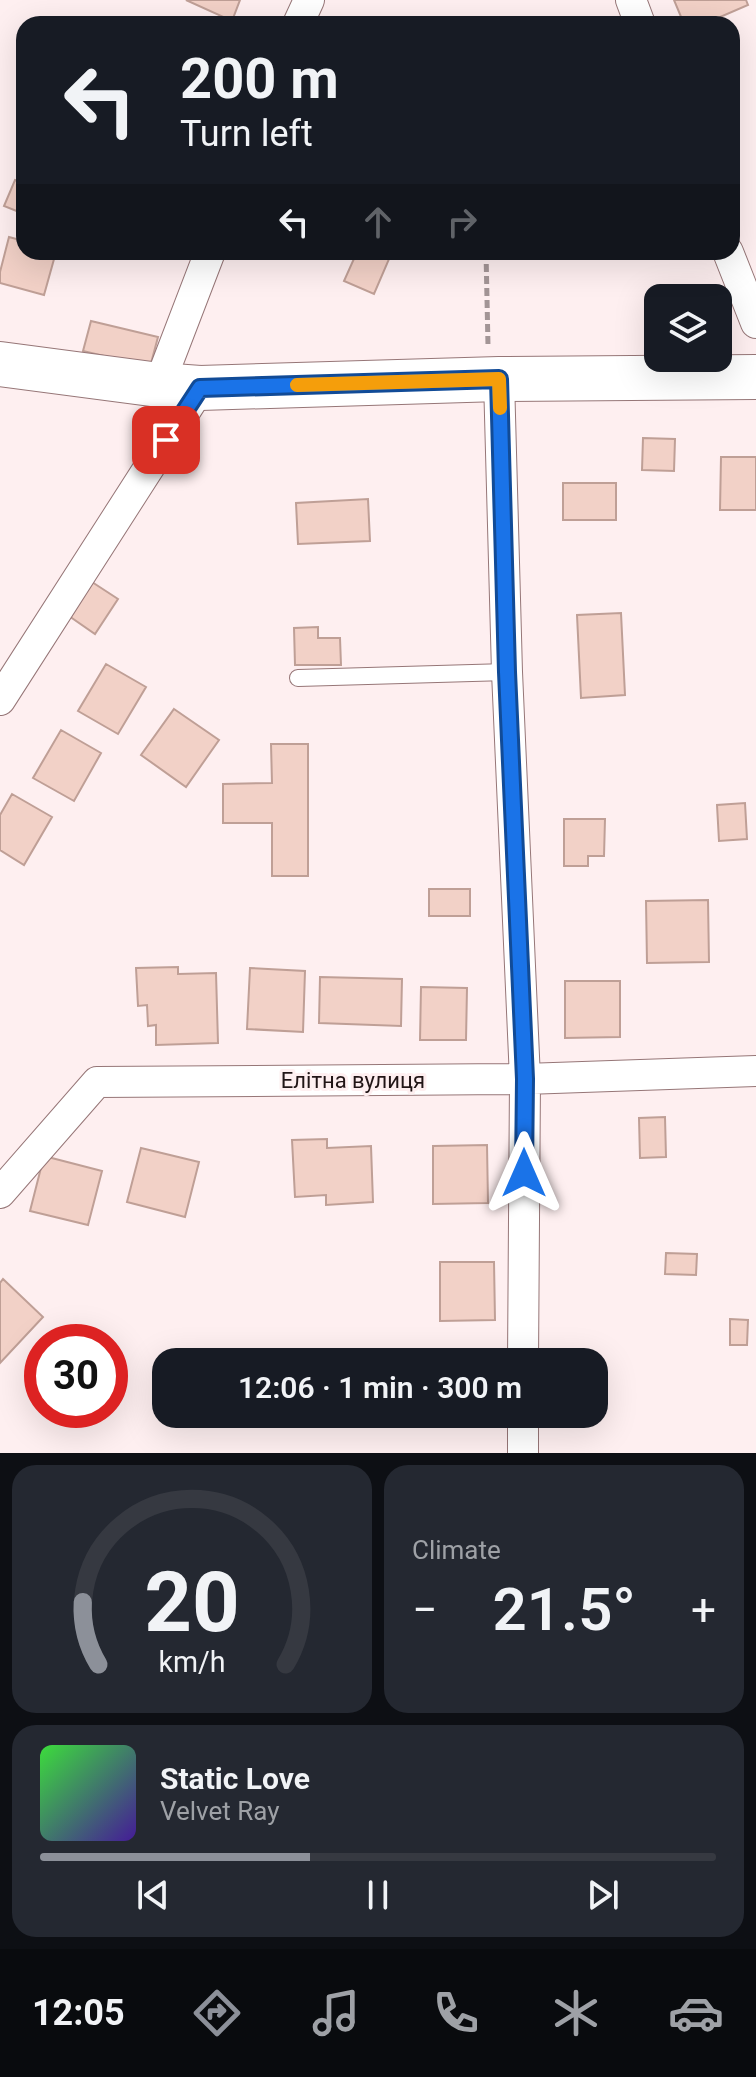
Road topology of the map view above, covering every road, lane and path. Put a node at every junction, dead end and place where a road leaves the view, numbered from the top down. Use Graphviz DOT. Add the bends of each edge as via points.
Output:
graph roads {
  1 [pos="208,260"];
  2 [pos="487,260"];
  3 [pos="731,260"];
  4 [pos="756,323"];
  5 [pos="0,364"];
  6 [pos="756,377"];
  7 [pos="494,379"];
  8 [pos="180,387"];
  9 [pos="507,672"];
  10 [pos="298,678"];
  11 [pos="0,700"];
  12 [pos="756,1071"];
  13 [pos="525,1079"];
  14 [pos="0,1193"];
  15 [pos="523,1348"];
  16 [pos="523,1428"];
  17 [pos="523,1453"];
  1 -- 8 [label="street"];
  2 -- 7 [label="path"];
  3 -- 4 [label="street"];
  5 -- 8 [label="street"];
  6 -- 7 [label="street"];
  7 -- 8 [label="street"];
  7 -- 9 [label="street"];
  8 -- 11 [label="street"];
  9 -- 10 [label="lane"];
  9 -- 13 [label="street"];
  12 -- 13 [label="street, Елітна вулиця"];
  13 -- 14 [label="street, Елітна вулиця" via="97,1082"];
  13 -- 15 [label="street"];
  16 -- 17 [label="street"];
}
